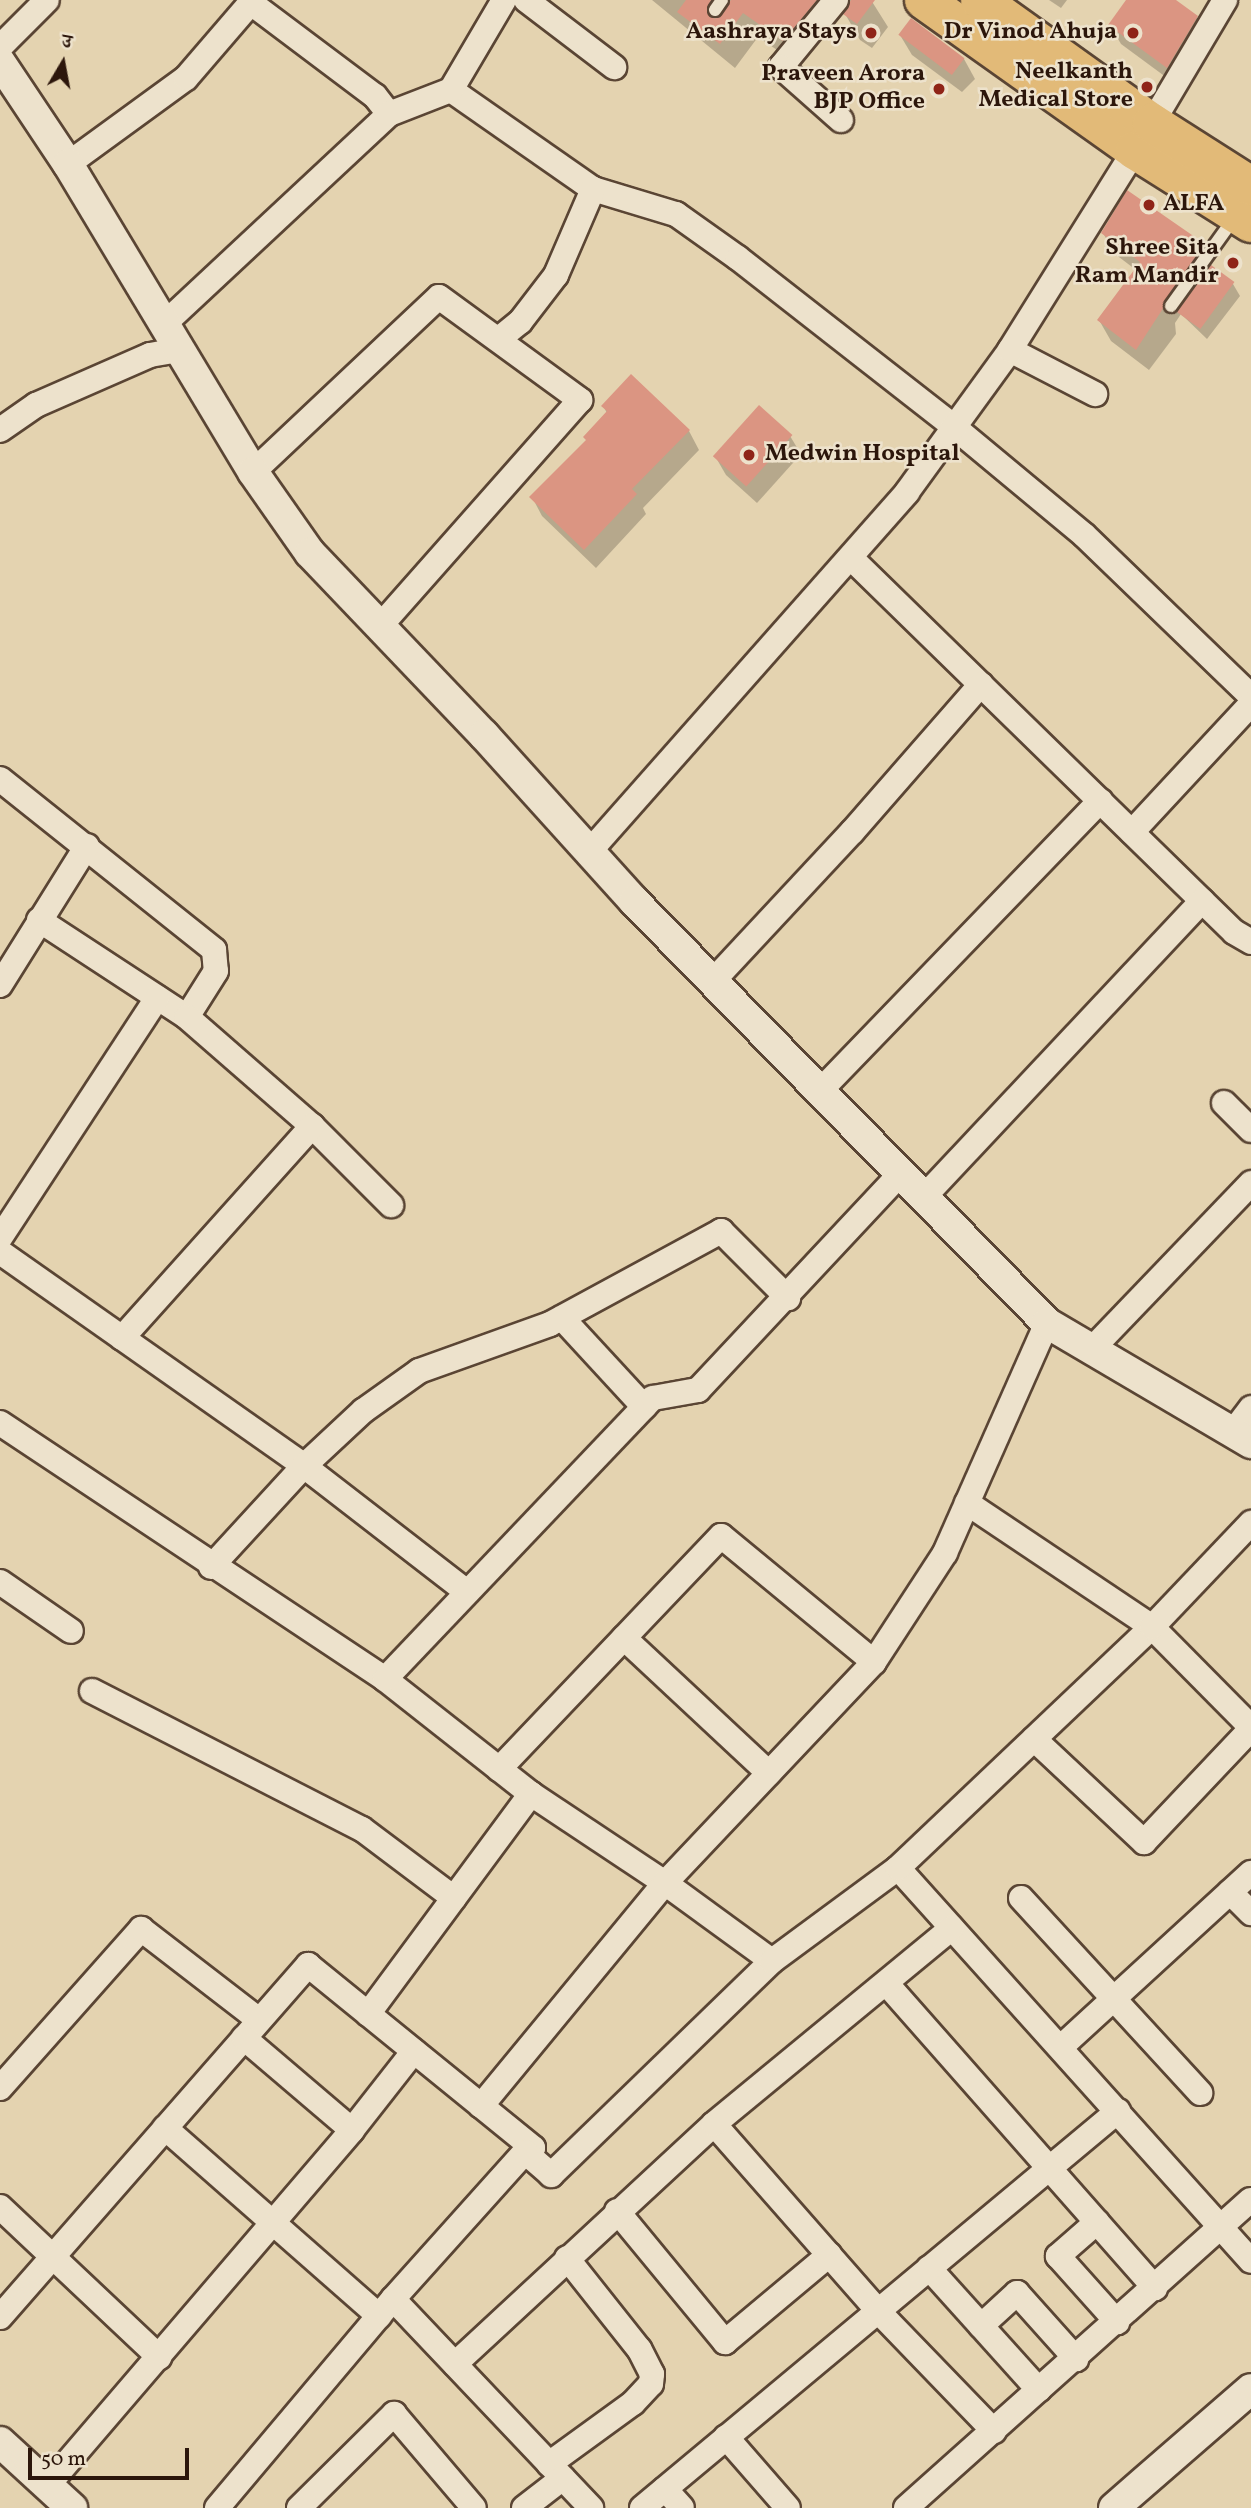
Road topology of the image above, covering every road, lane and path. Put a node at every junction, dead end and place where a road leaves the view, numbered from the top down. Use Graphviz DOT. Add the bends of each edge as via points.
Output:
graph roads {
  1 [pos="47,0"];
  2 [pos="504,0"];
  3 [pos="526,0"];
  4 [pos="836,0"];
  5 [pos="980,0"];
  6 [pos="1225,0"];
  7 [pos="252,1"];
  8 [pos="934,3"];
  9 [pos="0,47"];
  10 [pos="0,62"];
  11 [pos="614,67"];
  12 [pos="451,90"];
  13 [pos="389,114"];
  14 [pos="841,120"];
  15 [pos="1143,136"];
  16 [pos="68,164"];
  17 [pos="593,189"];
  18 [pos="1247,207"];
  19 [pos="1171,306"];
  20 [pos="171,338"];
  21 [pos="500,338"];
  22 [pos="1010,350"];
  23 [pos="1095,394"];
  24 [pos="954,427"];
  25 [pos="0,430"];
  26 [pos="253,472"];
  27 [pos="851,558"];
  28 [pos="380,626"];
  29 [pos="981,684"];
  30 [pos="1251,696"];
  31 [pos="1251,704"];
  32 [pos="0,779"];
  33 [pos="1100,801"];
  34 [pos="1132,832"];
  35 [pos="87,846"];
  36 [pos="589,852"];
  37 [pos="1202,901"];
  38 [pos="39,920"];
  39 [pos="1251,942"];
  40 [pos="712,982"];
  41 [pos="0,985"];
  42 [pos="158,998"];
  43 [pos="187,1017"];
  44 [pos="819,1092"];
  45 [pos="1224,1103"];
  46 [pos="312,1126"];
  47 [pos="1251,1130"];
  48 [pos="899,1175"];
  49 [pos="1251,1183"];
  50 [pos="922,1199"];
  51 [pos="390,1205"];
  52 [pos="0,1238"];
  53 [pos="0,1252"];
  54 [pos="788,1298"];
  55 [pos="562,1318"];
  56 [pos="1047,1323"];
  57 [pos="122,1338"];
  58 [pos="1091,1349"];
  59 [pos="644,1407"];
  60 [pos="1251,1408"];
  61 [pos="0,1423"];
  62 [pos="1242,1437"];
  63 [pos="304,1466"];
  64 [pos="967,1503"];
  65 [pos="1251,1523"];
  66 [pos="211,1567"];
  67 [pos="0,1583"];
  68 [pos="467,1592"];
  69 [pos="1152,1627"];
  70 [pos="71,1631"];
  71 [pos="624,1638"];
  72 [pos="874,1662"];
  73 [pos="385,1679"];
  74 [pos="92,1691"];
  75 [pos="1251,1728"];
  76 [pos="1034,1739"];
  77 [pos="499,1769"];
  78 [pos="769,1773"];
  79 [pos="531,1794"];
  80 [pos="898,1868"];
  81 [pos="1251,1873"];
  82 [pos="665,1883"];
  83 [pos="1230,1892"];
  84 [pos="454,1898"];
  85 [pos="1021,1898"];
  86 [pos="1251,1913"];
  87 [pos="953,1928"];
  88 [pos="772,1962"];
  89 [pos="886,1983"];
  90 [pos="1116,1997"];
  91 [pos="368,2014"];
  92 [pos="252,2029"];
  93 [pos="1061,2047"];
  94 [pos="414,2052"];
  95 [pos="0,2088"];
  96 [pos="1200,2093"];
  97 [pos="481,2106"];
  98 [pos="1118,2111"];
  99 [pos="714,2123"];
  100 [pos="165,2128"];
  101 [pos="352,2130"];
  102 [pos="525,2152"];
  103 [pos="1049,2168"];
  104 [pos="1251,2200"];
  105 [pos="0,2207"];
  106 [pos="617,2211"];
  107 [pos="1097,2222"];
  108 [pos="274,2224"];
  109 [pos="1223,2229"];
  110 [pos="829,2255"];
  111 [pos="53,2256"];
  112 [pos="567,2258"];
  113 [pos="1251,2261"];
  114 [pos="929,2268"];
  115 [pos="1155,2288"];
  116 [pos="386,2307"];
  117 [pos="878,2311"];
  118 [pos="0,2317"];
  119 [pos="1117,2322"];
  120 [pos="981,2326"];
  121 [pos="159,2357"];
  122 [pos="1076,2359"];
  123 [pos="455,2364"];
  124 [pos="1251,2389"];
  125 [pos="1040,2390"];
  126 [pos="994,2431"];
  127 [pos="726,2437"];
  128 [pos="0,2442"];
  129 [pos="556,2471"];
  130 [pos="48,2485"];
  131 [pos="664,2489"];
  132 [pos="72,2508"];
  133 [pos="217,2508"];
  134 [pos="299,2508"];
  135 [pos="474,2508"];
  136 [pos="524,2508"];
  137 [pos="591,2508"];
  138 [pos="642,2508"];
  139 [pos="681,2508"];
  140 [pos="788,2508"];
  141 [pos="906,2508"];
  142 [pos="1114,2508"];
  1 -- 9 [label="street"];
  2 -- 12 [label="street"];
  3 -- 11 [label="street"];
  4 -- 14 [label="street" via="781,67"];
  5 -- 15 [label="main road"];
  6 -- 15 [label="street"];
  7 -- 13 [label="street" via="375,96"];
  7 -- 16 [label="street" via="186,78"];
  8 -- 15 [label="main road"];
  10 -- 16 [label="street"];
  12 -- 13 [label="street"];
  12 -- 17 [label="street"];
  13 -- 20 [label="street"];
  15 -- 18 [label="main road"];
  15 -- 22 [label="street"];
  16 -- 20 [label="street"];
  17 -- 21 [label="street" via="556,275 520,322"];
  17 -- 24 [label="street" via="676,215"];
  18 -- 19 [label="lane"];
  20 -- 25 [label="street" via="150,355 36,405"];
  20 -- 26 [label="street"];
  21 -- 26 [label="street" via="439,297"];
  21 -- 28 [label="street" via="580,401"];
  22 -- 23 [label="street"];
  22 -- 24 [label="street"];
  24 -- 27 [label="street"];
  24 -- 30 [label="street" via="1084,536"];
  26 -- 28 [label="street" via="310,553"];
  27 -- 29 [label="street"];
  27 -- 36 [label="street"];
  28 -- 36 [label="street"];
  29 -- 33 [label="street"];
  29 -- 40 [label="street"];
  31 -- 34 [label="street"];
  32 -- 35 [label="street"];
  33 -- 34 [label="street"];
  33 -- 44 [label="street"];
  34 -- 37 [label="street"];
  35 -- 38 [label="street"];
  35 -- 43 [label="street" via="214,950 216,971"];
  36 -- 40 [label="street"];
  37 -- 39 [label="street"];
  37 -- 50 [label="street"];
  38 -- 41 [label="street"];
  38 -- 42 [label="street"];
  40 -- 44 [label="street"];
  42 -- 43 [label="street"];
  42 -- 52 [label="street"];
  43 -- 46 [label="street"];
  44 -- 48 [label="street"];
  45 -- 47 [label="street"];
  46 -- 51 [label="street"];
  46 -- 57 [label="street"];
  48 -- 50 [label="street"];
  48 -- 54 [label="street"];
  49 -- 58 [label="street"];
  50 -- 56 [label="street"];
  53 -- 57 [label="street"];
  54 -- 55 [label="street" via="721,1231"];
  54 -- 59 [label="street" via="698,1390 653,1398"];
  55 -- 59 [label="street"];
  55 -- 63 [label="street" via="419,1371 363,1411"];
  56 -- 58 [label="street"];
  56 -- 64 [label="street"];
  57 -- 63 [label="street"];
  58 -- 62 [label="street"];
  59 -- 68 [label="street"];
  60 -- 62 [label="street"];
  61 -- 66 [label="street"];
  63 -- 66 [label="street"];
  63 -- 68 [label="street"];
  64 -- 69 [label="street"];
  64 -- 72 [label="street" via="945,1553"];
  65 -- 69 [label="street"];
  66 -- 73 [label="street"];
  67 -- 70 [label="street"];
  68 -- 73 [label="street"];
  69 -- 75 [label="street"];
  69 -- 76 [label="street"];
  71 -- 72 [label="street" via="721,1536"];
  71 -- 77 [label="street"];
  71 -- 78 [label="street"];
  72 -- 78 [label="street"];
  73 -- 77 [label="street"];
  74 -- 84 [label="street" via="362,1829"];
  75 -- 76 [label="street" via="1144,1842"];
  76 -- 80 [label="street"];
  77 -- 79 [label="street"];
  78 -- 82 [label="street"];
  79 -- 82 [label="street"];
  79 -- 84 [label="street"];
  80 -- 87 [label="street"];
  80 -- 88 [label="street"];
  81 -- 83 [label="street"];
  82 -- 88 [label="street"];
  82 -- 97 [label="street"];
  83 -- 86 [label="street"];
  83 -- 90 [label="street"];
  84 -- 91 [label="street"];
  85 -- 90 [label="street" via="1107,1995"];
  87 -- 89 [label="street"];
  87 -- 93 [label="street"];
  88 -- 102 [label="street" via="551,2175"];
  89 -- 99 [label="street"];
  89 -- 103 [label="street"];
  90 -- 93 [label="street"];
  90 -- 96 [label="street"];
  91 -- 92 [label="street" via="308,1965"];
  91 -- 94 [label="street"];
  92 -- 95 [label="street" via="141,1929"];
  92 -- 100 [label="street"];
  92 -- 101 [label="street"];
  93 -- 98 [label="street"];
  94 -- 97 [label="street"];
  94 -- 101 [label="street"];
  97 -- 102 [label="street" via="533,2148"];
  98 -- 103 [label="street"];
  98 -- 109 [label="street"];
  99 -- 106 [label="street"];
  99 -- 110 [label="street"];
  100 -- 108 [label="street"];
  100 -- 111 [label="street"];
  101 -- 108 [label="street"];
  102 -- 116 [label="street"];
  103 -- 107 [label="street"];
  103 -- 114 [label="street"];
  104 -- 109 [label="street"];
  105 -- 111 [label="street"];
  106 -- 110 [label="street" via="725,2342"];
  106 -- 112 [label="street"];
  107 -- 115 [label="street"];
  107 -- 119 [label="street" via="1058,2256"];
  108 -- 116 [label="street"];
  108 -- 121 [label="street"];
  109 -- 113 [label="street"];
  109 -- 115 [label="street"];
  110 -- 117 [label="street"];
  111 -- 118 [label="street"];
  111 -- 121 [label="street"];
  112 -- 123 [label="street"];
  112 -- 129 [label="street" via="639,2349 652,2374 650,2384 633,2403"];
  114 -- 117 [label="street"];
  114 -- 120 [label="street"];
  115 -- 119 [label="street"];
  116 -- 123 [label="street"];
  116 -- 133 [label="street"];
  117 -- 126 [label="street"];
  117 -- 127 [label="street"];
  119 -- 122 [label="street"];
  120 -- 122 [label="street" via="1017,2293"];
  120 -- 125 [label="street"];
  121 -- 130 [label="street"];
  122 -- 125 [label="street"];
  123 -- 129 [label="street"];
  124 -- 142 [label="street"];
  125 -- 126 [label="street"];
  126 -- 141 [label="street"];
  127 -- 131 [label="street"];
  127 -- 140 [label="street"];
  128 -- 130 [label="street"];
  129 -- 136 [label="street"];
  129 -- 137 [label="street"];
  130 -- 132 [label="street"];
  131 -- 138 [label="street"];
  131 -- 139 [label="street"];
  134 -- 135 [label="street" via="394,2414"];
}
